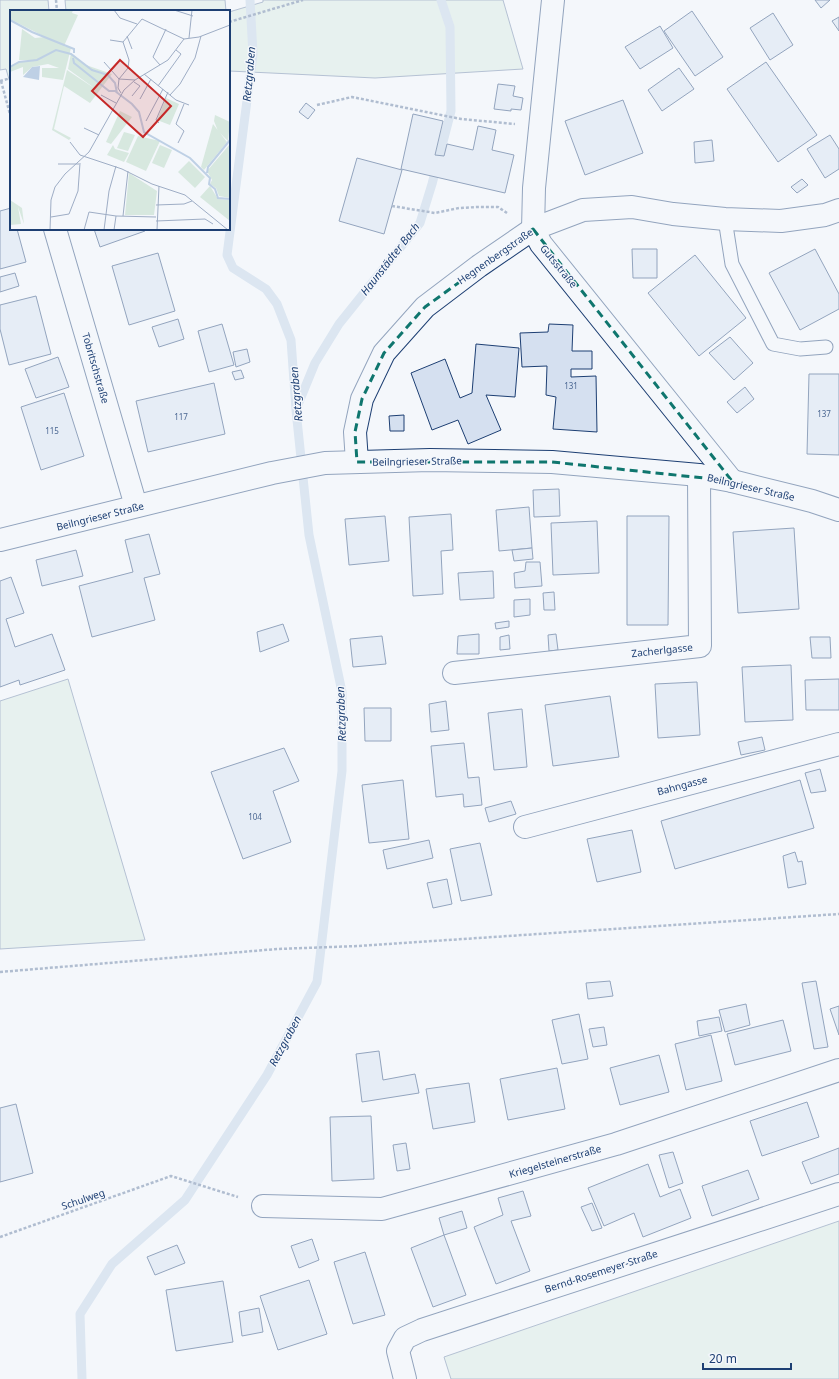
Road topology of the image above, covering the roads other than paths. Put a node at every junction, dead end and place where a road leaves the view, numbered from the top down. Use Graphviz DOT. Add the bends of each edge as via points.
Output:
graph roads {
  1 [pos="553,0"];
  2 [pos="839,210"];
  3 [pos="725,219"];
  4 [pos="533,229"];
  5 [pos="55,230"];
  6 [pos="826,347"];
  7 [pos="357,462"];
  8 [pos="699,475"];
  9 [pos="732,481"];
  10 [pos="136,506"];
  11 [pos="839,510"];
  12 [pos="0,540"];
  13 [pos="454,673"];
  14 [pos="839,744"];
  15 [pos="525,827"];
  16 [pos="839,1070"];
  17 [pos="839,1194"];
  18 [pos="263,1206"];
  19 [pos="405,1379"];
  1 -- 4 [label="street" via="534,188"];
  2 -- 3 [label="street, Hegnenbergstraße" via="825,215 781,221"];
  3 -- 4 [label="street, Hegnenbergstraße" via="632,207 583,210"];
  3 -- 6 [label="lane" via="732,264 773,344 800,349"];
  4 -- 7 [label="street, Hegnenbergstraße" via="479,266 425,308 384,353 362,399 355,432"];
  4 -- 9 [label="street, Gutsstraße" via="541,244"];
  5 -- 10 [label="street, Tobritschstraße"];
  7 -- 8 [label="street, Beilngrieser Straße" via="552,462"];
  7 -- 10 [label="street, Beilngrieser Straße" via="325,463 272,473"];
  8 -- 9 [label="street, Beilngrieser Straße"];
  8 -- 13 [label="street, Zacherlgasse" via="700,646"];
  9 -- 11 [label="street, Beilngrieser Straße"];
  10 -- 12 [label="street, Beilngrieser Straße"];
  14 -- 15 [label="street, Bahngasse"];
  16 -- 18 [label="street, Kriegelsteinerstraße" via="616,1144 382,1209"];
  17 -- 19 [label="street, Bernd-Rosemeyer-Straße" via="422,1330 405,1338 398,1351"];
}
